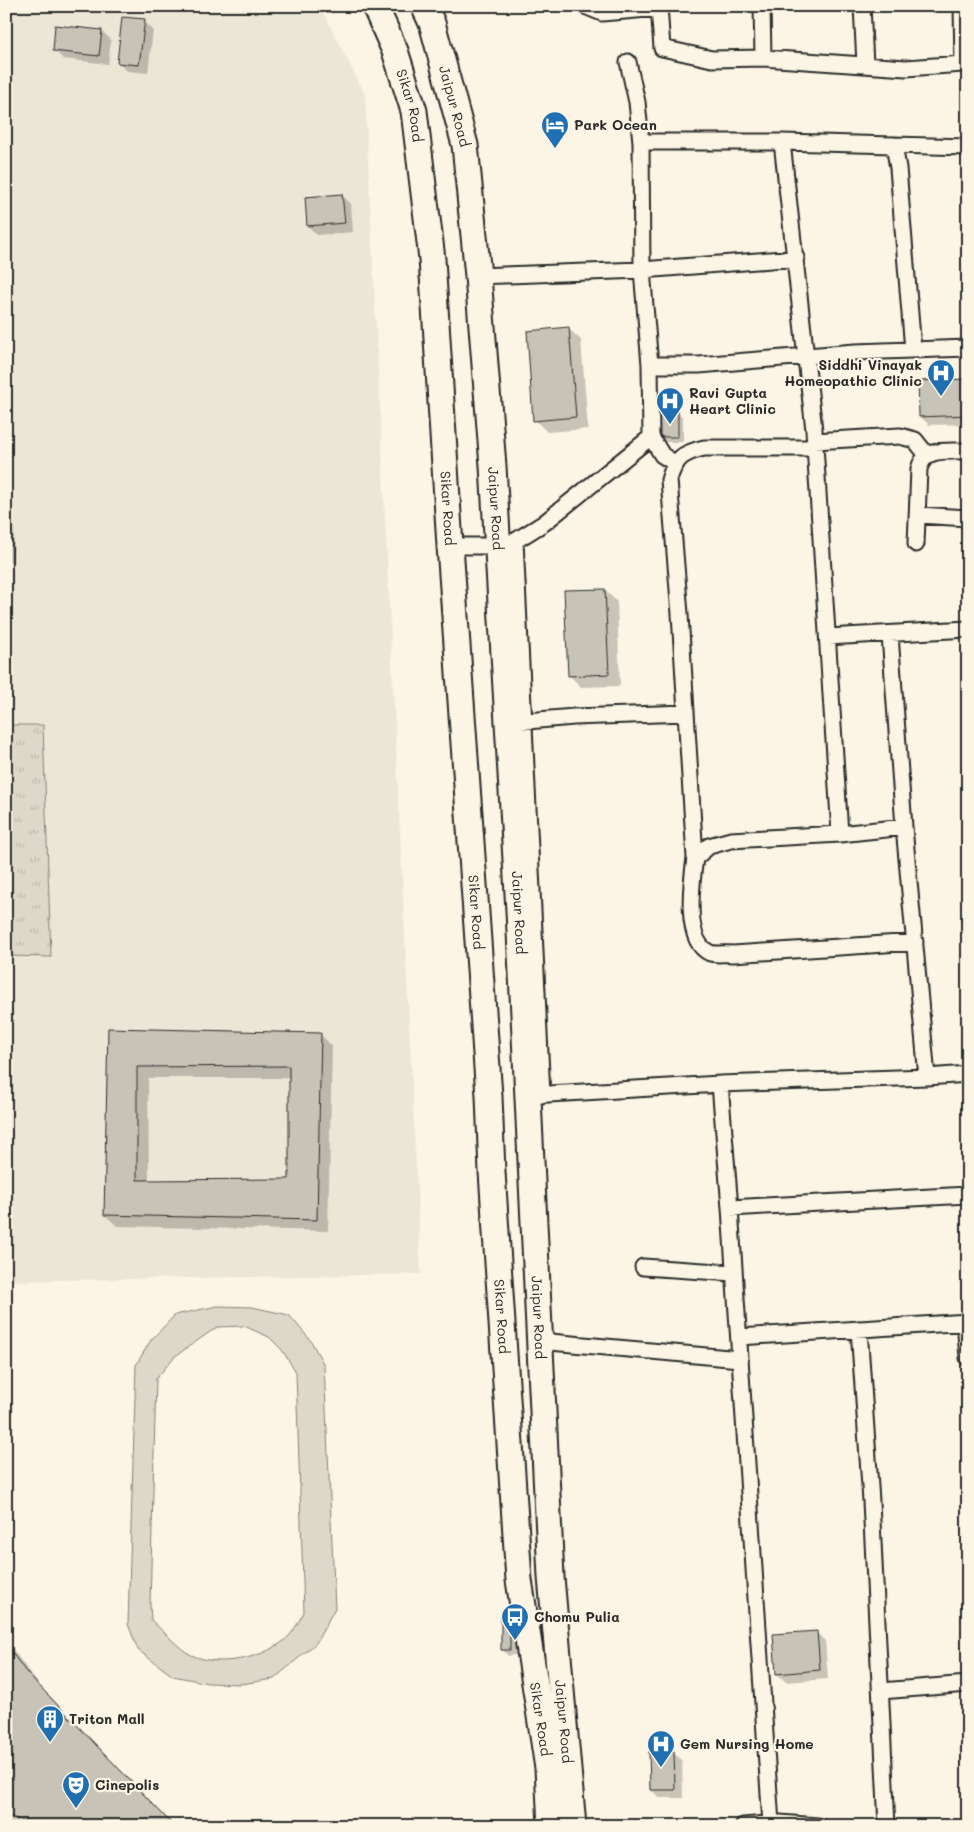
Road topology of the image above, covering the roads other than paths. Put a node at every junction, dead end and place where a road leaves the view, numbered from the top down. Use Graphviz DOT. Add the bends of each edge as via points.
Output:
graph roads {
  1 [pos="375,6"];
  2 [pos="424,6"];
  3 [pos="585,6"];
  4 [pos="762,6"];
  5 [pos="862,6"];
  6 [pos="962,6"];
  7 [pos="659,7"];
  8 [pos="763,58"];
  9 [pos="628,62"];
  10 [pos="865,64"];
  11 [pos="641,142"];
  12 [pos="782,142"];
  13 [pos="894,145"];
  14 [pos="968,147"];
  15 [pos="796,258"];
  16 [pos="642,270"];
  17 [pos="478,276"];
  18 [pos="968,348"];
  19 [pos="913,350"];
  20 [pos="807,356"];
  21 [pos="650,365"];
  22 [pos="651,437"];
  23 [pos="815,444"];
  24 [pos="968,451"];
  25 [pos="927,455"];
  26 [pos="676,464"];
  27 [pos="918,515"];
  28 [pos="968,518"];
  29 [pos="506,544"];
  30 [pos="916,544"];
  31 [pos="450,546"];
  32 [pos="968,629"];
  33 [pos="890,635"];
  34 [pos="828,637"];
  35 [pos="686,713"];
  36 [pos="516,722"];
  37 [pos="904,828"];
  38 [pos="840,834"];
  39 [pos="695,858"];
  40 [pos="915,942"];
  41 [pos="968,1074"];
  42 [pos="927,1077"];
  43 [pos="720,1084"];
  44 [pos="535,1095"];
  45 [pos="968,1195"];
  46 [pos="730,1208"];
  47 [pos="643,1268"];
  48 [pos="734,1273"];
  49 [pos="966,1322"];
  50 [pos="859,1329"];
  51 [pos="739,1337"];
  52 [pos="539,1341"];
  53 [pos="968,1358"];
  54 [pos="740,1359"];
  55 [pos="968,1684"];
  56 [pos="882,1691"];
  57 [pos="771,1824"];
  58 [pos="551,1826"];
  59 [pos="573,1826"];
  60 [pos="743,1826"];
  61 [pos="818,1826"];
  62 [pos="887,1826"];
  1 -- 31 [label="main road, Sikar Road" via="395,51 414,111 432,259"];
  2 -- 17 [label="main road, Jaipur Road" via="432,23 465,145"];
  3 -- 7 [label="street" via="602,12"];
  4 -- 8 [label="street"];
  5 -- 10 [label="street"];
  6 -- 10 [label="street" via="963,64 906,68"];
  7 -- 8 [label="street" via="662,48 712,58"];
  8 -- 10 [label="street"];
  9 -- 11 [label="street"];
  11 -- 12 [label="street"];
  11 -- 16 [label="street"];
  12 -- 13 [label="street"];
  12 -- 15 [label="street"];
  13 -- 14 [label="street"];
  13 -- 19 [label="street"];
  15 -- 16 [label="street"];
  15 -- 20 [label="street"];
  16 -- 17 [label="street"];
  16 -- 21 [label="street"];
  17 -- 29 [label="main road, Jaipur Road" via="492,466"];
  18 -- 19 [label="street"];
  19 -- 20 [label="street"];
  20 -- 21 [label="street" via="699,365"];
  20 -- 23 [label="street"];
  21 -- 22 [label="street"];
  22 -- 26 [label="street" via="662,455"];
  22 -- 29 [label="street" via="544,523"];
  23 -- 25 [label="street" via="900,436 915,440"];
  23 -- 26 [label="street" via="704,448 688,452"];
  23 -- 34 [label="street"];
  24 -- 25 [label="street"];
  25 -- 27 [label="street" via="920,469"];
  26 -- 35 [label="street" via="669,480"];
  27 -- 28 [label="street"];
  27 -- 30 [label="street"];
  29 -- 31 [label="street"];
  29 -- 36 [label="main road, Jaipur Road"];
  31 -- 58 [label="main road, Sikar Road" via="489,1096 514,1517 519,1580 548,1768"];
  32 -- 33 [label="street"];
  33 -- 34 [label="street"];
  33 -- 37 [label="street"];
  34 -- 38 [label="street"];
  35 -- 36 [label="street"];
  35 -- 39 [label="street"];
  36 -- 44 [label="main road, Jaipur Road" via="519,901"];
  37 -- 38 [label="street"];
  37 -- 40 [label="street"];
  38 -- 39 [label="street" via="731,840 709,846"];
  39 -- 40 [label="street" via="690,895 693,928 698,942 709,952 733,954"];
  40 -- 42 [label="street"];
  41 -- 42 [label="street"];
  42 -- 43 [label="street"];
  43 -- 44 [label="street"];
  43 -- 46 [label="street"];
  44 -- 52 [label="main road, Jaipur Road"];
  45 -- 46 [label="street"];
  46 -- 48 [label="street"];
  47 -- 48 [label="street"];
  48 -- 51 [label="street"];
  49 -- 50 [label="street"];
  49 -- 53 [label="street"];
  50 -- 51 [label="street"];
  50 -- 56 [label="street"];
  51 -- 54 [label="street"];
  52 -- 54 [label="street"];
  52 -- 59 [label="main road, Jaipur Road" via="551,1577"];
  54 -- 57 [label="street"];
  55 -- 56 [label="street"];
  56 -- 62 [label="street"];
  57 -- 60 [label="street"];
  57 -- 61 [label="street"];
}
